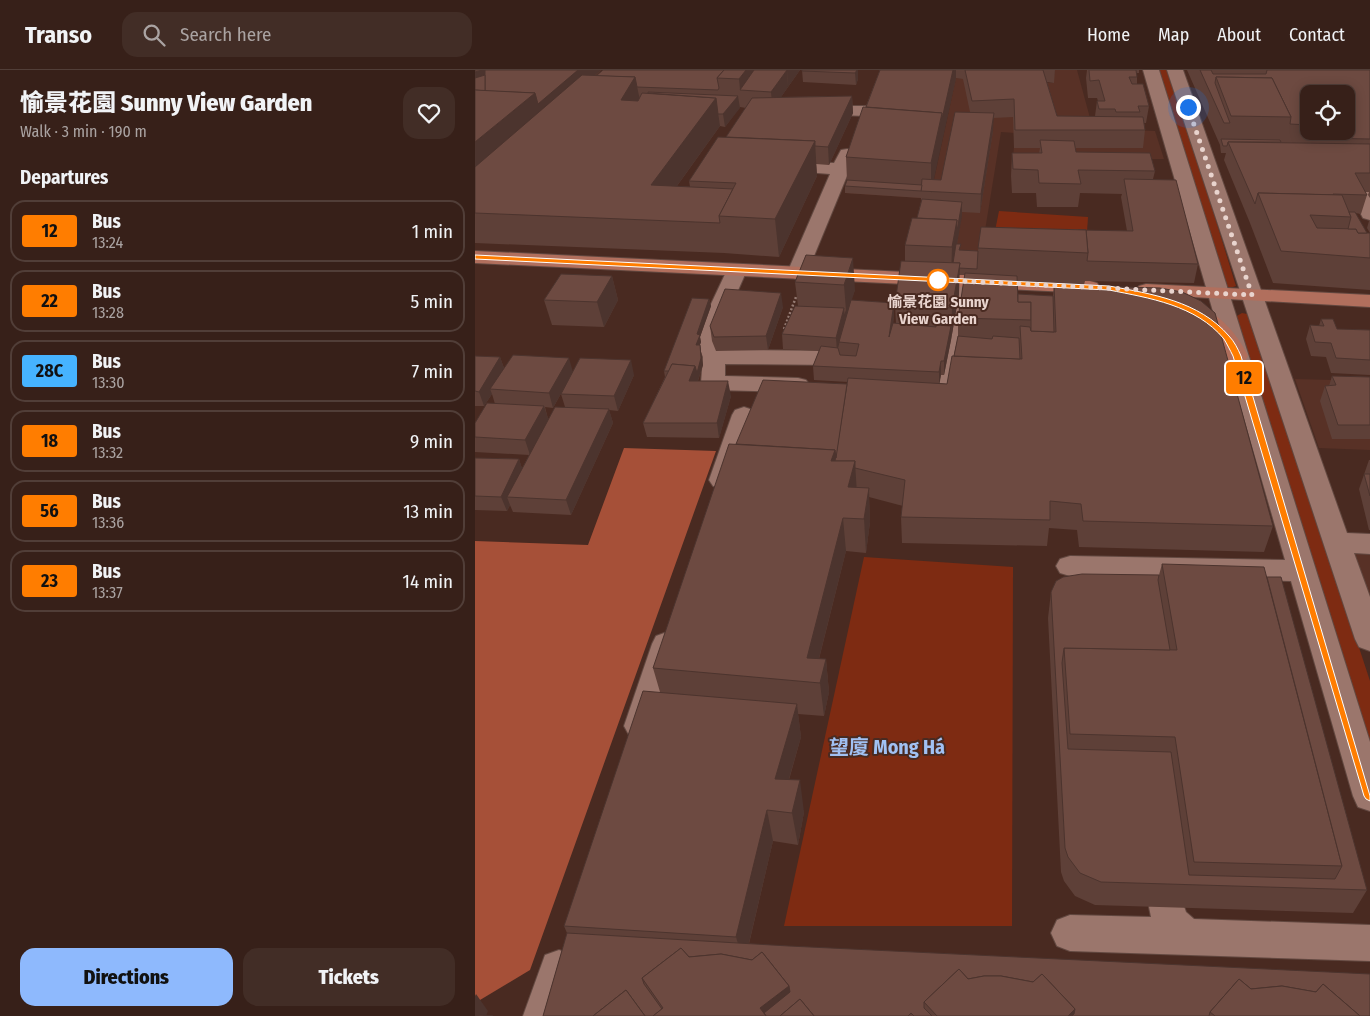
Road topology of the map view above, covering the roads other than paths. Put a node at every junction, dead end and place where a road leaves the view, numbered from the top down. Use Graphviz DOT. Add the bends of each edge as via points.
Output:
graph roads {
  1 [pos="1151,70"];
  2 [pos="1175,70"];
  3 [pos="866,110"];
  4 [pos="796,112"];
  5 [pos="852,142"];
  6 [pos="761,164"];
  7 [pos="841,168"];
  8 [pos="1370,194"];
  9 [pos="1365,222"];
  10 [pos="475,258"];
  11 [pos="737,270"];
  12 [pos="801,273"];
  13 [pos="965,282"];
  14 [pos="1121,289"];
  15 [pos="1219,294"];
  16 [pos="1252,295"];
  17 [pos="1370,301"];
  18 [pos="1237,356"];
  19 [pos="714,357"];
  20 [pos="835,358"];
  21 [pos="821,386"];
  22 [pos="897,389"];
  23 [pos="744,415"];
  24 [pos="1258,425"];
  25 [pos="1297,426"];
  26 [pos="713,509"];
  27 [pos="1337,542"];
  28 [pos="1370,544"];
  29 [pos="1071,566"];
  30 [pos="1302,571"];
  31 [pos="675,622"];
  32 [pos="1370,639"];
  33 [pos="631,753"];
  34 [pos="1370,796"];
  35 [pos="1167,908"];
  36 [pos="1070,933"];
  37 [pos="1190,937"];
  38 [pos="568,941"];
  39 [pos="1370,943"];
  40 [pos="543,1016"];
  1 -- 15 [label="street"];
  2 -- 16 [label="street" via="1215,164"];
  3 -- 4 [label="street"];
  5 -- 7 [label="street"];
  6 -- 7 [label="street"];
  7 -- 12 [label="street"];
  8 -- 9 [label="street" via="1359,194"];
  10 -- 11 [label="main road"];
  11 -- 12 [label="main road"];
  11 -- 19 [label="street" via="706,338"];
  12 -- 13 [label="main road"];
  13 -- 14 [label="main road"];
  13 -- 22 [label="street" via="945,391"];
  14 -- 15 [label="main road"];
  14 -- 18 [label="main road" via="1168,300 1201,316 1227,337"];
  15 -- 16 [label="main road"];
  15 -- 18 [label="street"];
  16 -- 17 [label="main road"];
  16 -- 25 [label="street"];
  18 -- 24 [label="street"];
  19 -- 20 [label="street"];
  19 -- 21 [label="street" via="713,383"];
  23 -- 26 [label="street"];
  24 -- 25 [label="street"];
  24 -- 30 [label="street"];
  25 -- 27 [label="street"];
  27 -- 28 [label="street"];
  27 -- 32 [label="street"];
  29 -- 30 [label="street" via="1160,581"];
  30 -- 34 [label="street"];
  31 -- 33 [label="street"];
  35 -- 37 [label="street" via="1172,925"];
  36 -- 37 [label="street"];
  37 -- 39 [label="street"];
  38 -- 40 [label="street"];
}
